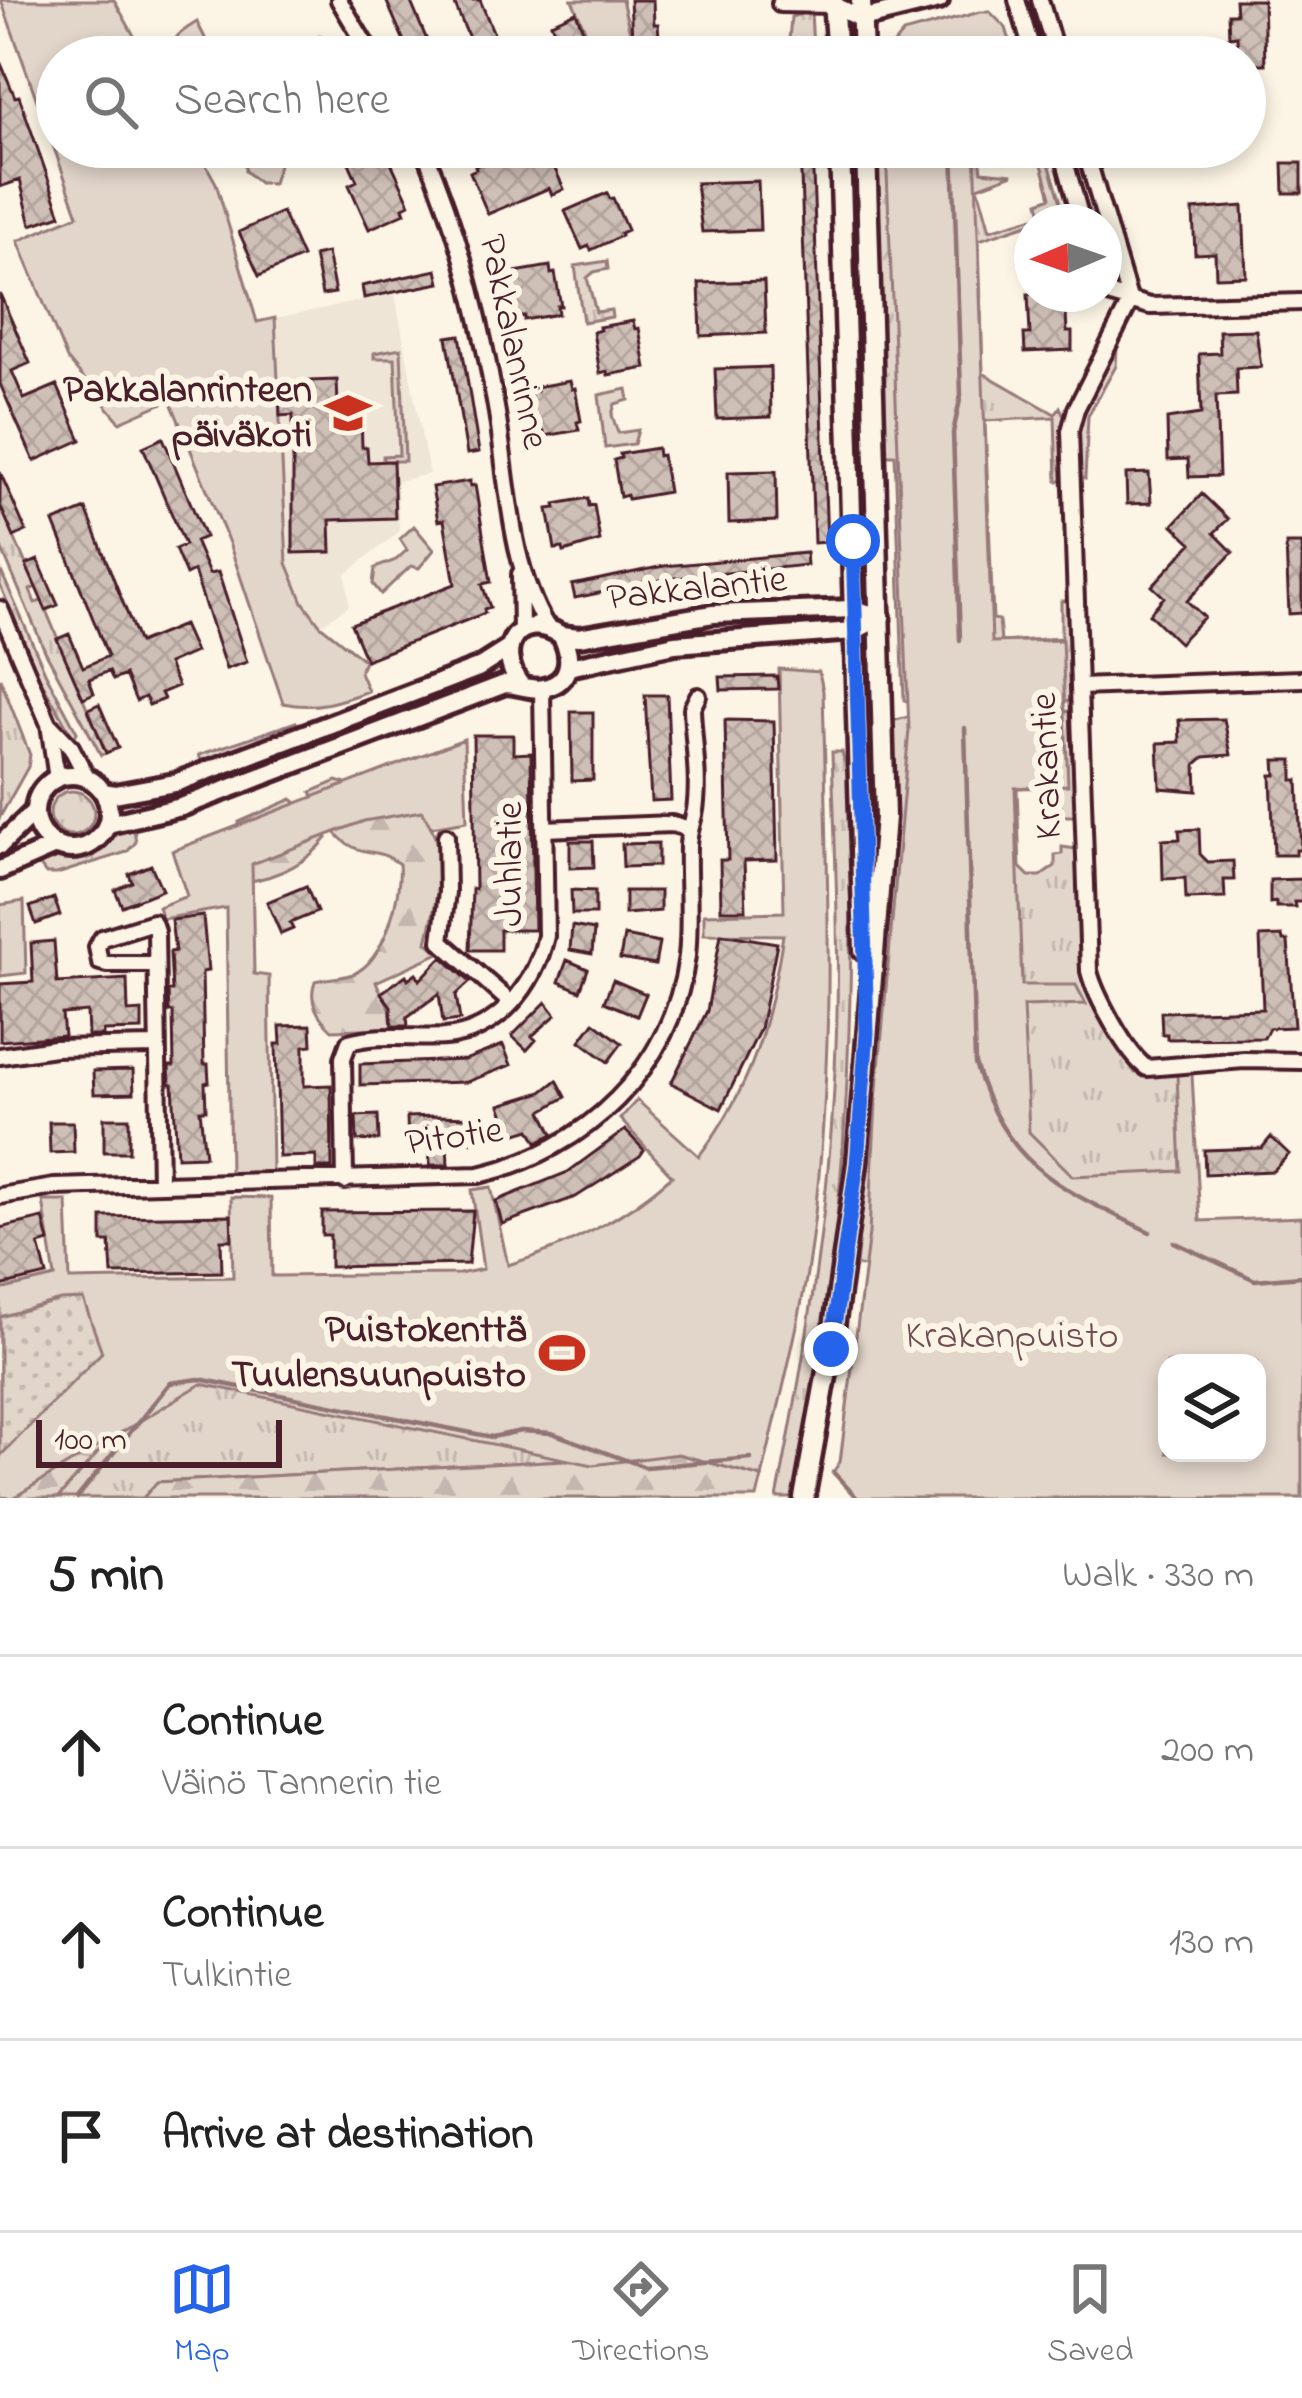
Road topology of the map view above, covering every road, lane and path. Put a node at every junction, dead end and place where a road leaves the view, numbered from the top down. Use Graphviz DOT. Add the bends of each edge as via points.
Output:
graph roads {
  1 [pos="339,0"];
  2 [pos="939,0"];
  3 [pos="1017,0"];
  4 [pos="1040,0"];
  5 [pos="838,2"];
  6 [pos="780,4"];
  7 [pos="861,10"];
  8 [pos="360,36"];
  9 [pos="837,36"];
  10 [pos="1028,36"];
  11 [pos="1051,36"];
  12 [pos="431,168"];
  13 [pos="841,168"];
  14 [pos="867,168"];
  15 [pos="1066,168"];
  16 [pos="1090,168"];
  17 [pos="1077,204"];
  18 [pos="1122,299"];
  19 [pos="1130,302"];
  20 [pos="1302,302"];
  21 [pos="521,556"];
  22 [pos="0,608"];
  23 [pos="854,609"];
  24 [pos="881,617"];
  25 [pos="521,630"];
  26 [pos="554,631"];
  27 [pos="854,631"];
  28 [pos="508,649"];
  29 [pos="569,668"];
  30 [pos="1302,679"];
  31 [pos="520,684"];
  32 [pos="1079,687"];
  33 [pos="542,689"];
  34 [pos="698,696"];
  35 [pos="49,724"];
  36 [pos="87,778"];
  37 [pos="57,779"];
  38 [pos="103,791"];
  39 [pos="35,812"];
  40 [pos="108,824"];
  41 [pos="690,829"];
  42 [pos="544,830"];
  43 [pos="446,836"];
  44 [pos="0,845"];
  45 [pos="55,846"];
  46 [pos="0,870"];
  47 [pos="154,964"];
  48 [pos="512,1003"];
  49 [pos="867,1033"];
  50 [pos="155,1046"];
  51 [pos="0,1056"];
  52 [pos="1302,1061"];
  53 [pos="345,1181"];
  54 [pos="160,1184"];
  55 [pos="0,1196"];
  56 [pos="804,1498"];
  1 -- 8 [label="street"];
  2 -- 7 [label="street"];
  3 -- 10 [label="street"];
  4 -- 11 [label="street"];
  5 -- 6 [label="street"];
  5 -- 7 [label="street"];
  5 -- 9 [label="main road"];
  12 -- 21 [label="street, Pakkalanrinne" via="477,304"];
  13 -- 23 [label="main road"];
  14 -- 24 [label="main road"];
  15 -- 17 [label="street"];
  16 -- 19 [label="street"];
  18 -- 19 [label="street"];
  19 -- 20 [label="street"];
  19 -- 32 [label="street, Krakantie" via="1070,431"];
  21 -- 25 [label="street, Pakkalanrinne"];
  21 -- 26 [label="street, Pakkalanrinne" via="537,611"];
  22 -- 35 [label="street"];
  23 -- 24 [label="street, Pakkalantie"];
  23 -- 26 [label="street, Pakkalantie" via="713,614 579,637"];
  23 -- 27 [label="main road"];
  24 -- 27 [label="street, Pakkalantie"];
  24 -- 49 [label="main road" via="886,790"];
  25 -- 26 [label="street"];
  25 -- 28 [label="street"];
  26 -- 29 [label="street"];
  27 -- 29 [label="street, Pakkalantie" via="675,644"];
  27 -- 49 [label="main road"];
  28 -- 31 [label="street"];
  28 -- 38 [label="street" via="478,668 175,783"];
  29 -- 33 [label="street"];
  30 -- 32 [label="street"];
  31 -- 33 [label="street"];
  31 -- 40 [label="street" via="181,807"];
  32 -- 52 [label="street, Krakantie" via="1089,971 1134,1057 1154,1068"];
  33 -- 42 [label="street, Juhlatie"];
  34 -- 41 [label="street, Pitotie"];
  35 -- 36 [label="street"];
  35 -- 37 [label="street"];
  36 -- 37 [label="street"];
  36 -- 38 [label="street"];
  37 -- 39 [label="street"];
  38 -- 40 [label="street"];
  39 -- 44 [label="street"];
  39 -- 45 [label="street"];
  40 -- 45 [label="street" via="83,848"];
  41 -- 42 [label="street"];
  41 -- 53 [label="street, Pitotie" via="680,991 652,1053 614,1104 562,1144 506,1168"];
  42 -- 48 [label="street, Juhlatie" via="546,936 531,980"];
  43 -- 48 [label="street" via="441,941"];
  45 -- 46 [label="street"];
  47 -- 47 [label="street" via="152,922 101,938 97,947 106,964"];
  47 -- 50 [label="street"];
  48 -- 53 [label="street, Juhlatie" via="464,1034 350,1042 343,1058"];
  49 -- 56 [label="main road" via="843,1273"];
  50 -- 51 [label="street"];
  50 -- 54 [label="street"];
  53 -- 54 [label="street, Pitotie"];
  54 -- 55 [label="street, Pitotie"];
}
